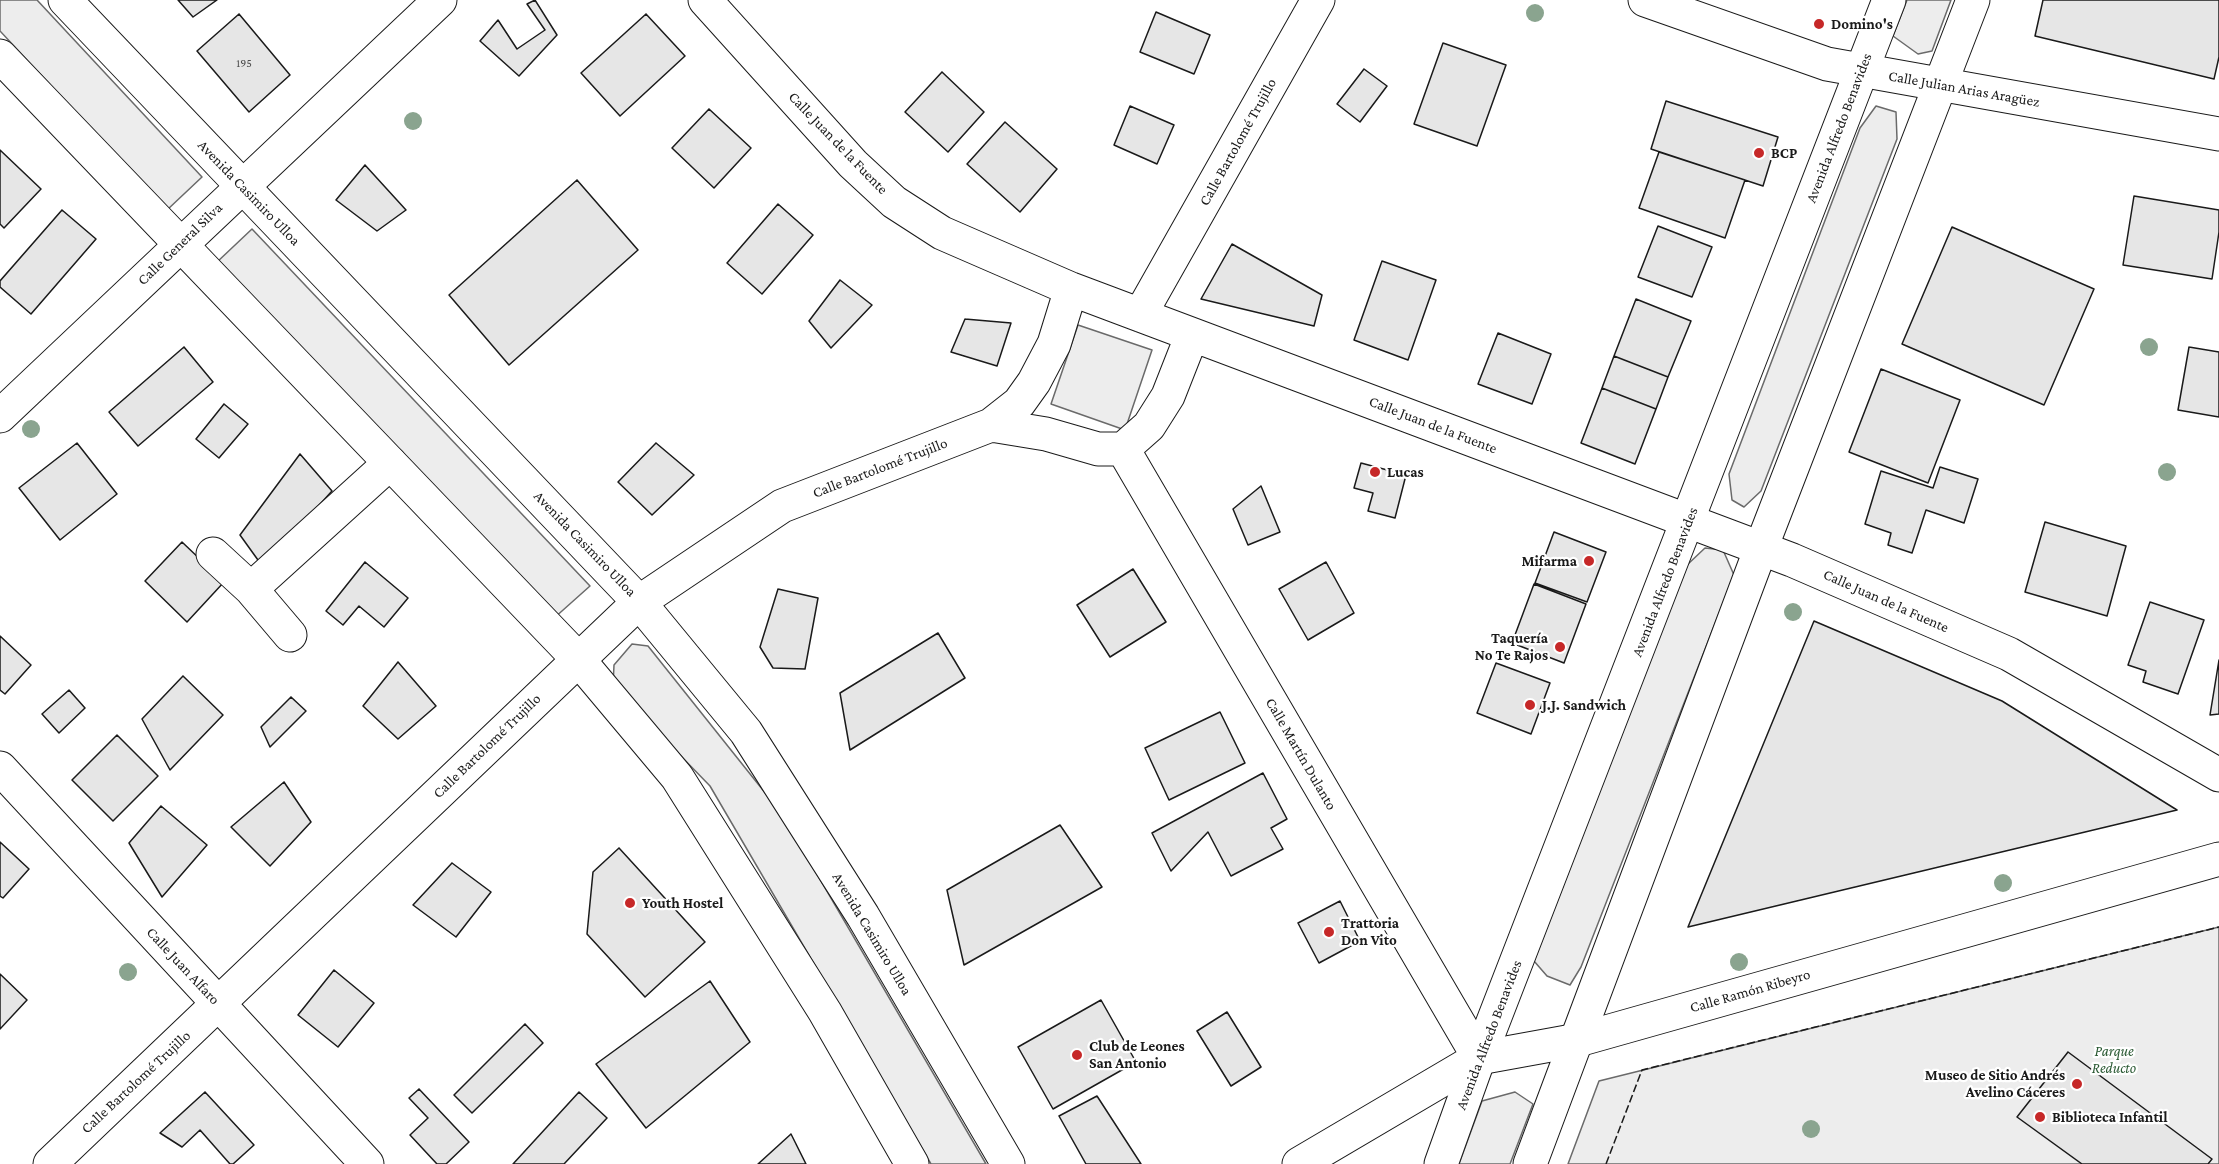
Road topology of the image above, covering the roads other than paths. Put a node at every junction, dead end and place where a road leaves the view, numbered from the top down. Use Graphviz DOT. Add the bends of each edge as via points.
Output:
graph roads {
  1 [pos="65,0"];
  2 [pos="440,0"];
  3 [pos="705,0"];
  4 [pos="1318,0"];
  5 [pos="1646,0"];
  6 [pos="1889,0"];
  7 [pos="1973,0"];
  8 [pos="0,56"];
  9 [pos="1862,70"];
  10 [pos="1941,85"];
  11 [pos="2219,134"];
  12 [pos="242,185"];
  13 [pos="181,245"];
  14 [pos="1071,289"];
  15 [pos="1140,315"];
  16 [pos="1192,335"];
  17 [pos="0,416"];
  18 [pos="991,425"];
  19 [pos="1123,449"];
  20 [pos="390,463"];
  21 [pos="1689,521"];
  22 [pos="1761,548"];
  23 [pos="213,554"];
  24 [pos="251,589"];
  25 [pos="639,602"];
  26 [pos="290,635"];
  27 [pos="578,659"];
  28 [pos="0,768"];
  29 [pos="2219,774"];
  30 [pos="2219,859"];
  31 [pos="219,1004"];
  32 [pos="1578,1040"];
  33 [pos="1479,1058"];
  34 [pos="50,1164"];
  35 [pos="367,1164"];
  36 [pos="912,1164"];
  37 [pos="1008,1164"];
  38 [pos="1299,1164"];
  39 [pos="1441,1164"];
  40 [pos="1530,1164"];
  1 -- 12 [label="street, Avenida Casimiro Ulloa"];
  2 -- 12 [label="street, Calle General Silva"];
  3 -- 14 [label="street, Calle Juan de la Fuente" via="853,164 894,202 942,233"];
  4 -- 15 [label="street, Calle Bartolomé Trujillo"];
  5 -- 9 [label="street, Calle Julian Arias Aragüez" via="1827,64"];
  6 -- 9 [label="street, Avenida Alfredo Benavides"];
  7 -- 10 [label="street"];
  8 -- 13 [label="street"];
  9 -- 10 [label="street, Calle Julian Arias Aragüez"];
  9 -- 21 [label="street, Avenida Alfredo Benavides"];
  10 -- 11 [label="street, Calle Julian Arias Aragüez"];
  10 -- 22 [label="street"];
  12 -- 13 [label="street, Calle General Silva"];
  12 -- 25 [label="street, Avenida Casimiro Ulloa"];
  13 -- 17 [label="street, Calle General Silva"];
  13 -- 20 [label="street"];
  14 -- 15 [label="street, Calle Juan de la Fuente"];
  14 -- 18 [label="street, Calle Bartolomé Trujillo" via="1054,344 1034,382 1019,403"];
  15 -- 16 [label="street, Calle Juan de la Fuente"];
  16 -- 19 [label="street" via="1168,396 1149,426"];
  16 -- 21 [label="street, Calle Juan de la Fuente"];
  18 -- 19 [label="street" via="1046,434 1098,449"];
  18 -- 25 [label="street, Calle Bartolomé Trujillo" via="782,506"];
  19 -- 33 [label="street, Calle Martín Dulanto"];
  20 -- 24 [label="street"];
  20 -- 27 [label="street"];
  21 -- 22 [label="street, Calle Juan de la Fuente"];
  21 -- 33 [label="street, Avenida Alfredo Benavides"];
  22 -- 29 [label="street, Calle Juan de la Fuente" via="2008,654"];
  22 -- 32 [label="street"];
  23 -- 24 [label="street"];
  24 -- 26 [label="street"];
  25 -- 27 [label="street, Calle Bartolomé Trujillo"];
  25 -- 37 [label="street, Avenida Casimiro Ulloa" via="746,732 863,916"];
  27 -- 31 [label="street, Calle Bartolomé Trujillo"];
  27 -- 36 [label="street" via="677,777 825,1012"];
  28 -- 31 [label="street, Calle Juan Alfaro"];
  30 -- 32 [label="street, Calle Ramón Ribeyro"];
  31 -- 34 [label="street, Calle Bartolomé Trujillo"];
  31 -- 35 [label="street, Calle Juan Alfaro"];
  32 -- 33 [label="street, Calle Ramón Ribeyro"];
  32 -- 40 [label="street"];
  33 -- 38 [label="street, Calle Ramón Ribeyro"];
  33 -- 39 [label="street, Avenida Alfredo Benavides"];
}
